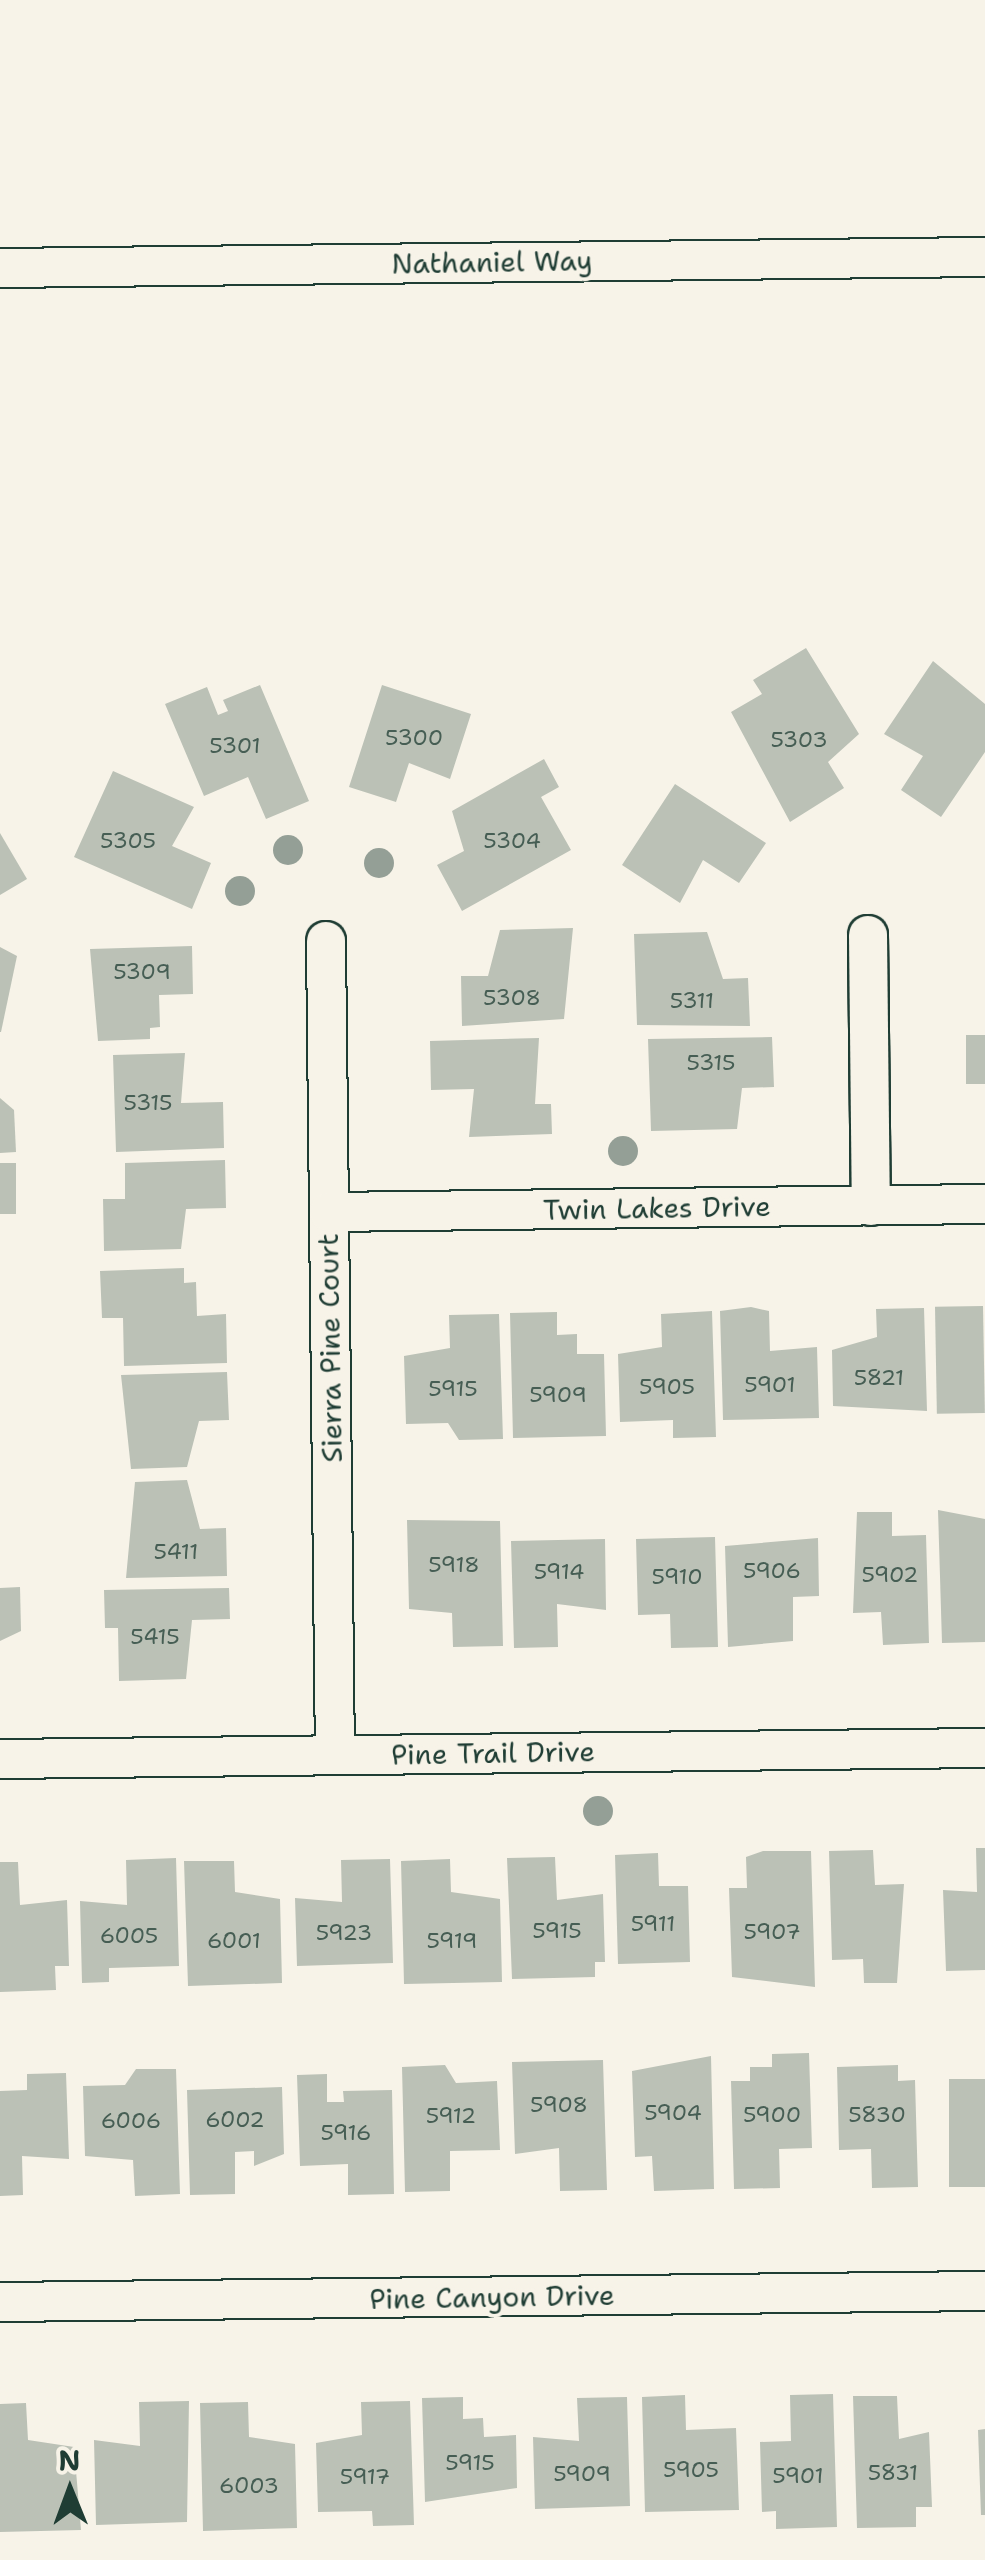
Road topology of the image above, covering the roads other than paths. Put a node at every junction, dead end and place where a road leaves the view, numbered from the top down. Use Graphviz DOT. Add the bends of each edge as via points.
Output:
graph roads {
  1 [pos="985,257"];
  2 [pos="0,268"];
  3 [pos="868,934"];
  4 [pos="326,940"];
  5 [pos="985,1204"];
  6 [pos="872,1206"];
  7 [pos="329,1212"];
  8 [pos="985,1748"];
  9 [pos="335,1755"];
  10 [pos="0,1759"];
  11 [pos="985,2291"];
  12 [pos="0,2302"];
  1 -- 2 [label="street, Nathaniel Way"];
  3 -- 6 [label="street"];
  4 -- 7 [label="street, Sierra Pine Court"];
  5 -- 6 [label="street, Twin Lakes Drive"];
  6 -- 7 [label="street, Twin Lakes Drive"];
  7 -- 9 [label="street, Sierra Pine Court"];
  8 -- 9 [label="street, Pine Trail Drive"];
  9 -- 10 [label="street, Pine Trail Drive"];
  11 -- 12 [label="street, Pine Canyon Drive"];
}
